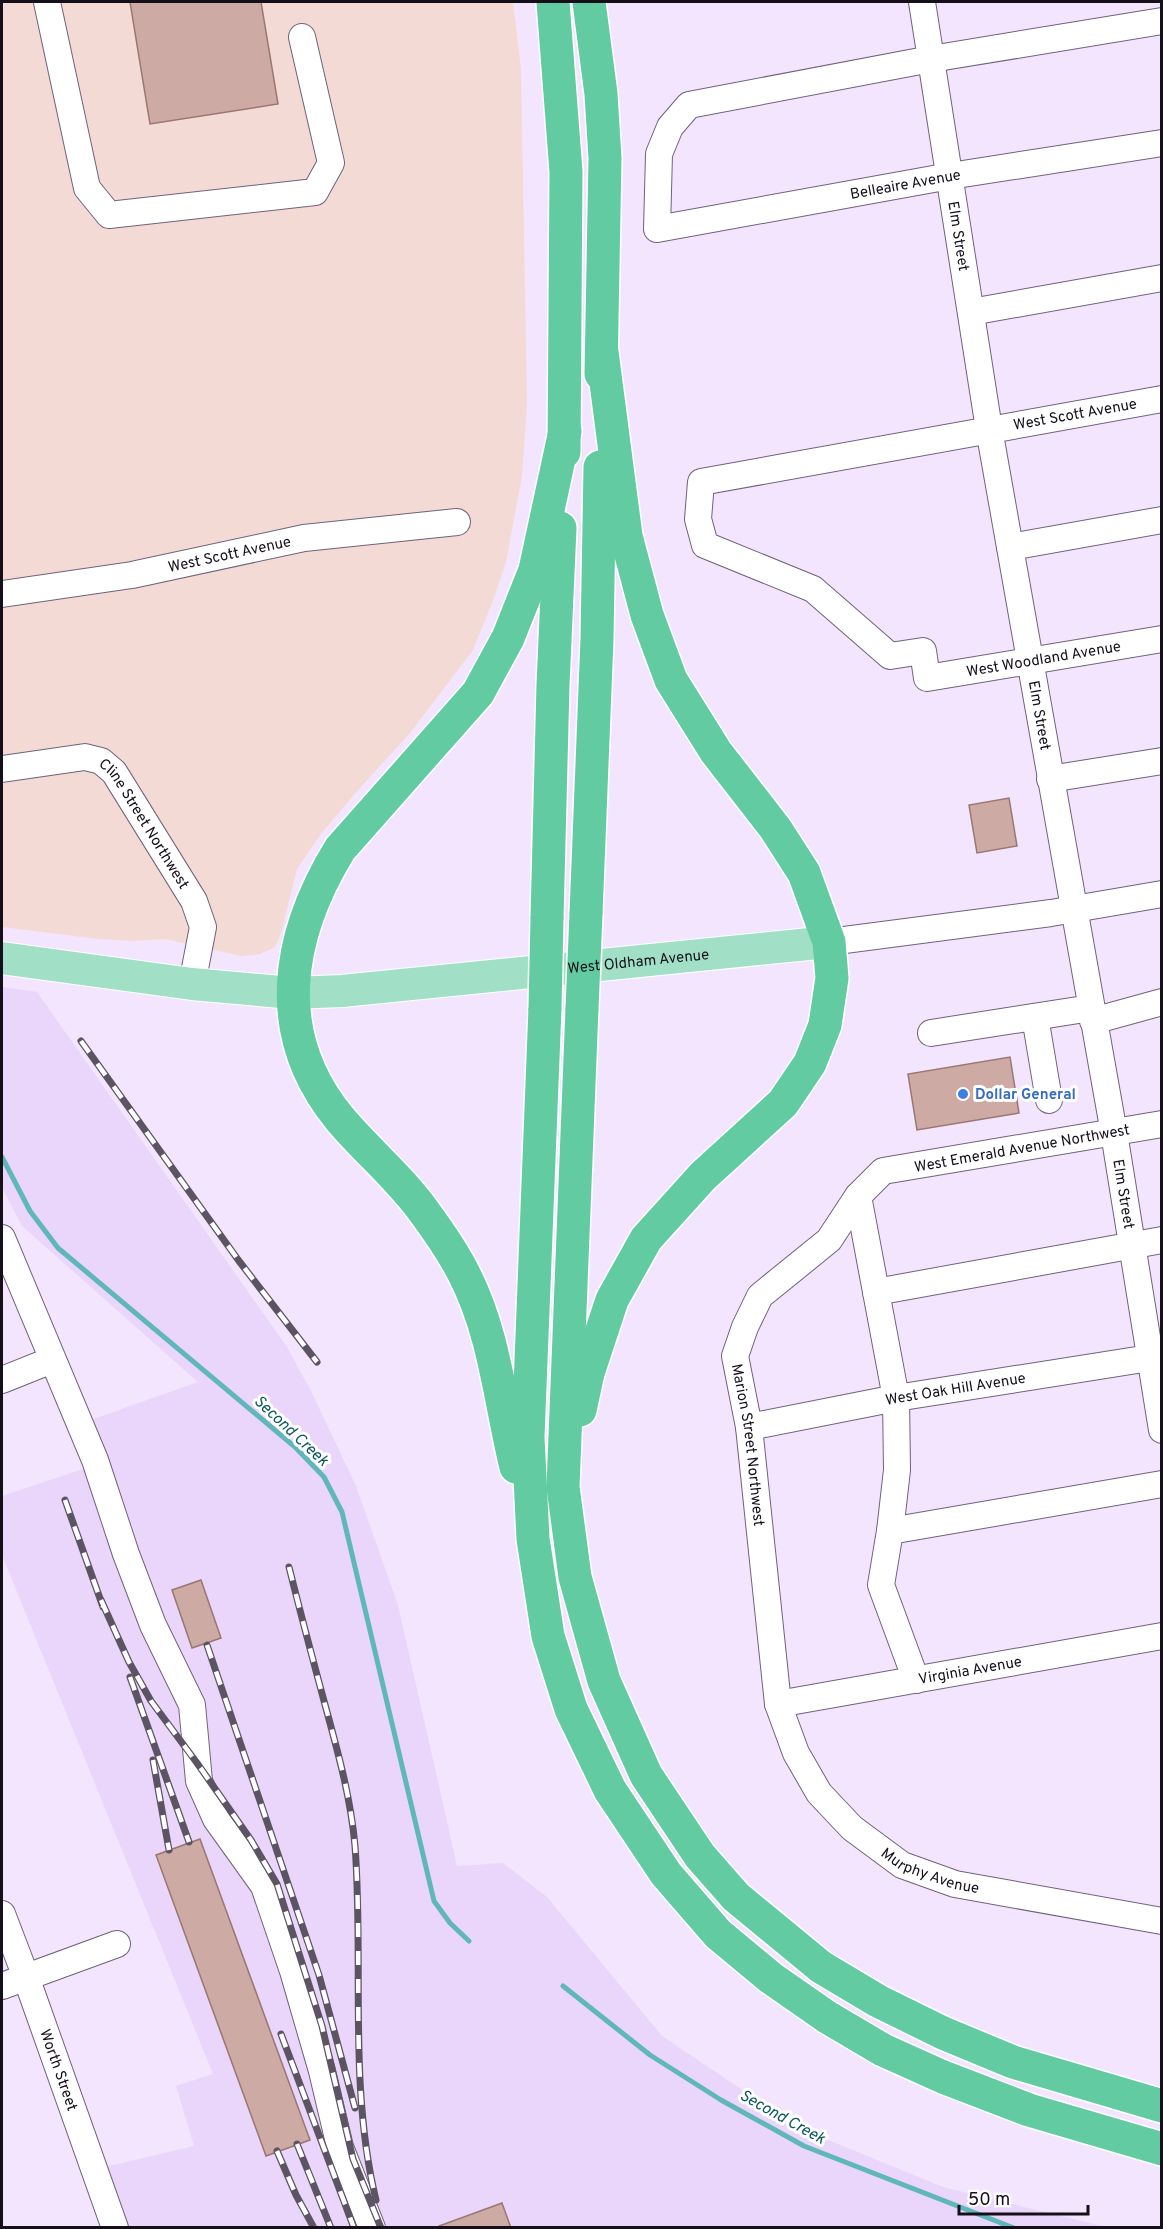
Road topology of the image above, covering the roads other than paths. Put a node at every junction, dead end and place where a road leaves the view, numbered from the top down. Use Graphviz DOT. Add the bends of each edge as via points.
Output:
graph roads {
  1 [pos="47,2"];
  2 [pos="589,2"];
  3 [pos="608,2"];
  4 [pos="922,2"];
  5 [pos="552,5"];
  6 [pos="1161,21"];
  7 [pos="302,37"];
  8 [pos="931,59"];
  9 [pos="601,94"];
  10 [pos="1161,143"];
  11 [pos="950,176"];
  12 [pos="1161,278"];
  13 [pos="971,312"];
  14 [pos="602,352"];
  15 [pos="1161,399"];
  16 [pos="989,429"];
  17 [pos="565,431"];
  18 [pos="1161,520"];
  19 [pos="457,522"];
  20 [pos="1010,547"];
  21 [pos="2,594"];
  22 [pos="1161,639"];
  23 [pos="1029,660"];
  24 [pos="927,678"];
  25 [pos="1161,760"];
  26 [pos="2,769"];
  27 [pos="1050,779"];
  28 [pos="1161,894"];
  29 [pos="1073,910"];
  30 [pos="829,942"];
  31 [pos="2,958"];
  32 [pos="192,984"];
  33 [pos="292,993"];
  34 [pos="1161,1002"];
  35 [pos="1092,1014"];
  36 [pos="1035,1017"];
  37 [pos="931,1033"];
  38 [pos="1049,1100"];
  39 [pos="1161,1124"];
  40 [pos="1113,1133"];
  41 [pos="883,1171"];
  42 [pos="858,1196"];
  43 [pos="2,1238"];
  44 [pos="1161,1240"];
  45 [pos="1131,1245"];
  46 [pos="876,1292"];
  47 [pos="1155,1357"];
  48 [pos="52,1360"];
  49 [pos="2,1380"];
  50 [pos="896,1398"];
  51 [pos="749,1427"];
  52 [pos="1161,1430"];
  53 [pos="1161,1484"];
  54 [pos="563,1487"];
  55 [pos="890,1531"];
  56 [pos="533,1539"];
  57 [pos="1161,1636"];
  58 [pos="916,1680"];
  59 [pos="778,1704"];
  60 [pos="2,1914"];
  61 [pos="1161,1920"];
  62 [pos="117,1944"];
  63 [pos="26,1977"];
  64 [pos="2,1986"];
  65 [pos="1161,2106"];
  66 [pos="1161,2149"];
  67 [pos="115,2228"];
  68 [pos="372,2228"];
  1 -- 7 [label="street" via="87,188 109,215 315,192 331,163"];
  2 -- 9 [label="highway"];
  3 -- 9 [label="highway"];
  4 -- 8 [label="street, Elm Street"];
  5 -- 17 [label="highway" via="566,172"];
  6 -- 8 [label="street"];
  8 -- 11 [label="street, Elm Street"];
  8 -- 11 [label="street, Belleaire Avenue" via="689,105 670,127 659,154 657,229"];
  9 -- 14 [label="highway" via="605,158"];
  10 -- 11 [label="street, Belleaire Avenue"];
  11 -- 13 [label="street, Elm Street"];
  12 -- 13 [label="street"];
  13 -- 16 [label="street, Elm Street"];
  14 -- 30 [label="highway" via="626,536 647,615 671,680 716,752 775,828 804,873"];
  14 -- 54 [label="highway, bridge" via="597,639"];
  15 -- 16 [label="street, West Scott Avenue"];
  16 -- 20 [label="street, Elm Street"];
  16 -- 24 [label="street, West Scott Avenue" via="701,482 699,519 705,545 813,589 890,656 923,651"];
  17 -- 33 [label="highway" via="535,570 508,638 478,693 330,865 312,901 297,952"];
  17 -- 56 [label="highway, bridge" via="528,1437"];
  18 -- 20 [label="street"];
  19 -- 21 [label="street, West Scott Avenue" via="304,538 132,575"];
  20 -- 23 [label="street, Elm Street"];
  22 -- 23 [label="street, West Woodland Avenue"];
  23 -- 24 [label="street, West Woodland Avenue"];
  23 -- 27 [label="street, Elm Street"];
  25 -- 27 [label="street"];
  26 -- 32 [label="street, Cline Street Northwest" via="85,758 101,761 114,772 194,901 203,927"];
  27 -- 29 [label="street, Elm Street"];
  28 -- 29 [label="street, West Oldham Avenue"];
  29 -- 30 [label="street, West Oldham Avenue"];
  29 -- 35 [label="street, Elm Street"];
  30 -- 33 [label="main road, West Oldham Avenue"];
  30 -- 54 [label="highway" via="832,978 825,1025 810,1063 783,1103 703,1176 646,1239 612,1300 588,1372"];
  31 -- 32 [label="main road, West Oldham Avenue"];
  32 -- 33 [label="main road, West Oldham Avenue"];
  33 -- 56 [label="highway" via="303,1058 316,1083 339,1118 425,1212 464,1275 491,1341 503,1414"];
  34 -- 35 [label="street"];
  35 -- 36 [label="street"];
  35 -- 40 [label="street, Elm Street"];
  36 -- 37 [label="street"];
  36 -- 38 [label="street"];
  39 -- 40 [label="street, West Emerald Avenue Northwest"];
  40 -- 41 [label="street, West Emerald Avenue Northwest"];
  40 -- 45 [label="street, Elm Street"];
  41 -- 42 [label="street, Marion Street Northwest"];
  42 -- 46 [label="street"];
  42 -- 51 [label="street, Marion Street Northwest" via="829,1240 760,1296 745,1327 735,1356"];
  43 -- 48 [label="street"];
  44 -- 45 [label="street"];
  45 -- 46 [label="street"];
  45 -- 47 [label="street, Elm Street"];
  46 -- 50 [label="street"];
  47 -- 50 [label="street, West Oak Hill Avenue"];
  47 -- 52 [label="street, Elm Street"];
  48 -- 49 [label="street"];
  48 -- 68 [label="street" via="95,1460 153,1625 192,1705 199,1781 216,1819 264,1886 306,2015 340,2147"];
  50 -- 51 [label="street, West Oak Hill Avenue"];
  50 -- 55 [label="street" via="897,1470"];
  51 -- 59 [label="street, Marion Street Northwest"];
  53 -- 55 [label="street"];
  54 -- 65 [label="highway" via="575,1577 604,1681 646,1775 700,1856 736,1897 821,1967 934,2029 1013,2062"];
  55 -- 58 [label="street" via="881,1585"];
  56 -- 66 [label="highway" via="548,1636 571,1709 616,1799 666,1874 718,1934 780,1985 884,2049 942,2077 1029,2110"];
  57 -- 58 [label="street, Virginia Avenue"];
  58 -- 59 [label="street, Virginia Avenue"];
  59 -- 61 [label="street, Murphy Avenue" via="796,1753 819,1793 852,1828 902,1865 955,1884"];
  60 -- 63 [label="street, Worth Street"];
  62 -- 63 [label="street"];
  63 -- 64 [label="street"];
  63 -- 67 [label="street, Worth Street"];
}
